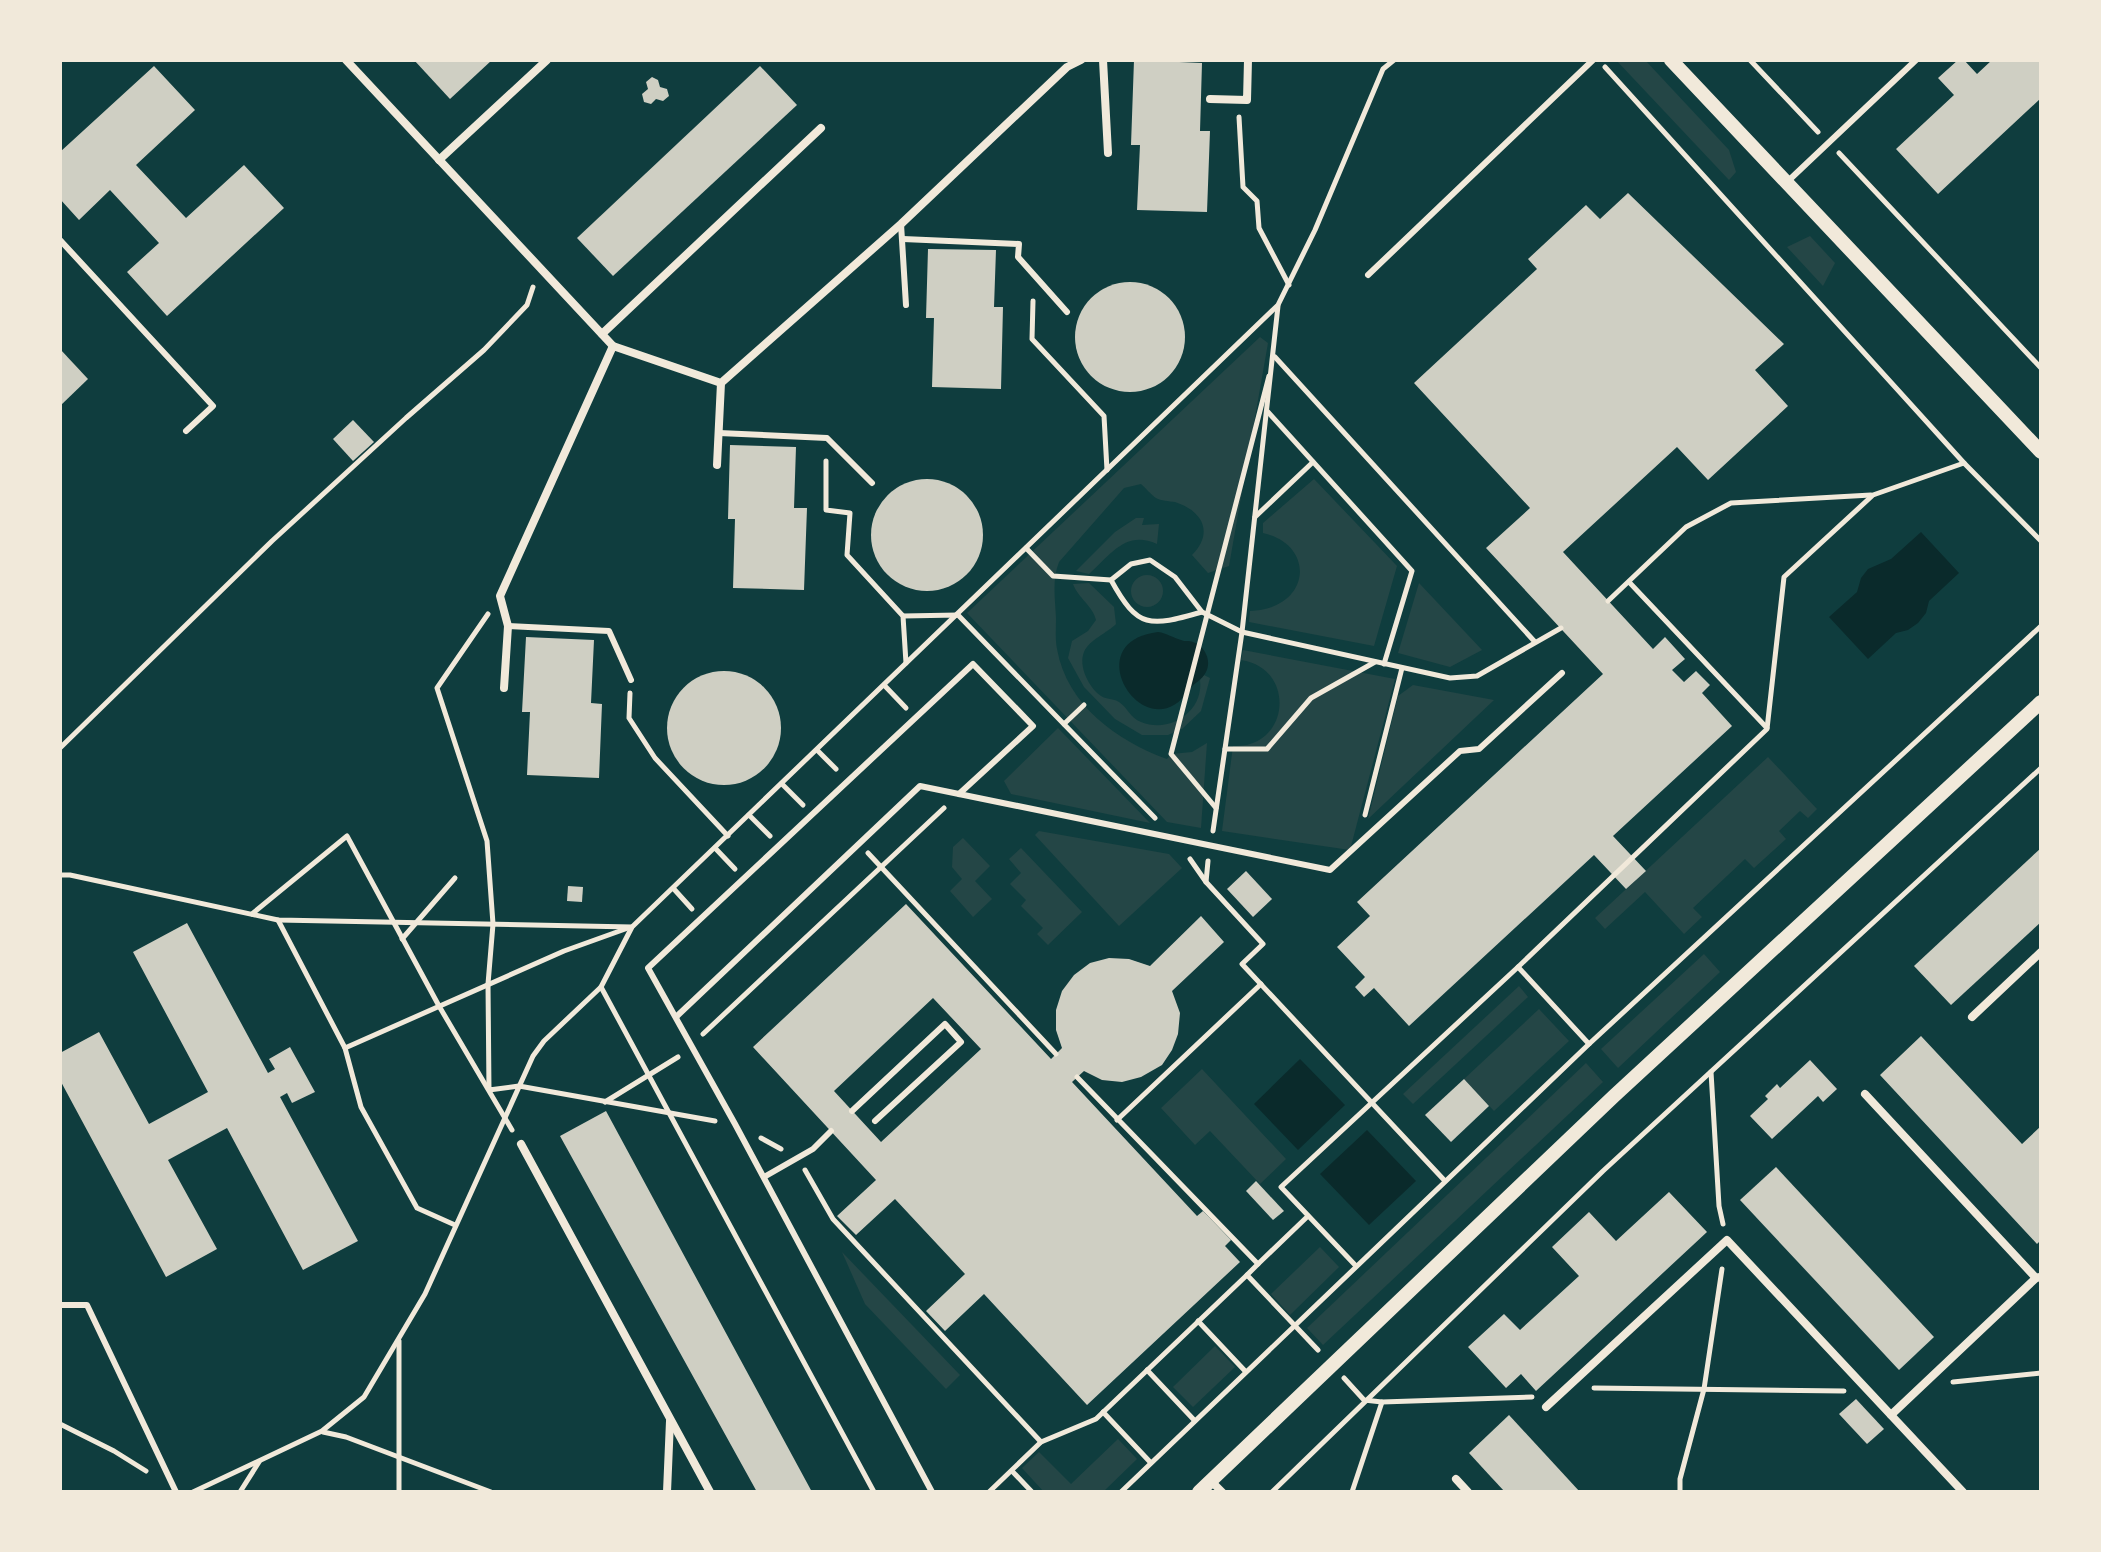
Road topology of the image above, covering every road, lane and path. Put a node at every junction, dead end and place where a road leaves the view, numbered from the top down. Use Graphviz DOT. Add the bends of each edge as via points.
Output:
graph roads {
  1 [pos="346,60"];
  2 [pos="547,60"];
  3 [pos="1081,60"];
  4 [pos="1103,60"];
  5 [pos="1248,60"];
  6 [pos="1381,60"];
  7 [pos="1596,60"];
  8 [pos="1671,60"];
  9 [pos="1750,60"];
  10 [pos="1916,60"];
  11 [pos="1391,61"];
  12 [pos="1064,63"];
  13 [pos="1210,99"];
  14 [pos="1238,100"];
  15 [pos="821,128"];
  16 [pos="1829,143"];
  17 [pos="1108,153"];
  18 [pos="439,160"];
  19 [pos="1786,183"];
  20 [pos="901,224"];
  21 [pos="903,239"];
  22 [pos="60,240"];
  23 [pos="540,268"];
  24 [pos="1368,275"];
  25 [pos="1034,276"];
  26 [pos="1289,285"];
  27 [pos="906,305"];
  28 [pos="1278,305"];
  29 [pos="1067,312"];
  30 [pos="602,334"];
  31 [pos="613,346"];
  32 [pos="1274,356"];
  33 [pos="2041,368"];
  34 [pos="721,383"];
  35 [pos="1268,412"];
  36 [pos="186,431"];
  37 [pos="719,433"];
  38 [pos="827,438"];
  39 [pos="2041,452"];
  40 [pos="1313,462"];
  41 [pos="1964,463"];
  42 [pos="717,465"];
  43 [pos="1107,470"];
  44 [pos="872,483"];
  45 [pos="1873,495"];
  46 [pos="1255,518"];
  47 [pos="2041,541"];
  48 [pos="1026,548"];
  49 [pos="1111,580"];
  50 [pos="1629,582"];
  51 [pos="500,596"];
  52 [pos="1608,601"];
  53 [pos="1202,612"];
  54 [pos="958,615"];
  55 [pos="903,616"];
  56 [pos="508,626"];
  57 [pos="2041,626"];
  58 [pos="1561,628"];
  59 [pos="1242,632"];
  60 [pos="1535,643"];
  61 [pos="1376,662"];
  62 [pos="906,664"];
  63 [pos="1384,664"];
  64 [pos="1402,668"];
  65 [pos="1562,673"];
  66 [pos="631,680"];
  67 [pos="884,685"];
  68 [pos="504,688"];
  69 [pos="2041,702"];
  70 [pos="1084,705"];
  71 [pos="915,718"];
  72 [pos="1064,724"];
  73 [pos="1767,729"];
  74 [pos="60,748"];
  75 [pos="1225,749"];
  76 [pos="817,750"];
  77 [pos="2041,768"];
  78 [pos="848,781"];
  79 [pos="782,784"];
  80 [pos="959,794"];
  81 [pos="1216,808"];
  82 [pos="749,815"];
  83 [pos="812,815"];
  84 [pos="728,836"];
  85 [pos="1178,840"];
  86 [pos="858,844"];
  87 [pos="779,846"];
  88 [pos="1210,846"];
  89 [pos="1357,847"];
  90 [pos="715,848"];
  91 [pos="881,867"];
  92 [pos="60,875"];
  93 [pos="455,878"];
  94 [pos="744,878"];
  95 [pos="1206,882"];
  96 [pos="673,888"];
  97 [pos="252,914"];
  98 [pos="701,918"];
  99 [pos="278,920"];
  100 [pos="393,922"];
  101 [pos="416,923"];
  102 [pos="493,924"];
  103 [pos="632,927"];
  104 [pos="402,939"];
  105 [pos="2041,952"];
  106 [pos="1518,967"];
  107 [pos="488,984"];
  108 [pos="1261,984"];
  109 [pos="601,987"];
  110 [pos="439,1006"];
  111 [pos="676,1017"];
  112 [pos="1972,1017"];
  113 [pos="1589,1044"];
  114 [pos="692,1045"];
  115 [pos="345,1048"];
  116 [pos="1056,1054"];
  117 [pos="648,1075"];
  118 [pos="1077,1077"];
  119 [pos="519,1086"];
  120 [pos="489,1090"];
  121 [pos="1865,1094"];
  122 [pos="604,1102"];
  123 [pos="1373,1103"];
  124 [pos="852,1111"];
  125 [pos="669,1113"];
  126 [pos="504,1120"];
  127 [pos="1117,1120"];
  128 [pos="875,1121"];
  129 [pos="831,1131"];
  130 [pos="521,1144"];
  131 [pos="808,1175"];
  132 [pos="764,1177"];
  133 [pos="1445,1181"];
  134 [pos="1308,1216"];
  135 [pos="455,1225"];
  136 [pos="1258,1264"];
  137 [pos="1356,1266"];
  138 [pos="1247,1275"];
  139 [pos="2038,1278"];
  140 [pos="60,1305"];
  141 [pos="1198,1321"];
  142 [pos="1295,1325"];
  143 [pos="399,1337"];
  144 [pos="1333,1366"];
  145 [pos="1147,1370"];
  146 [pos="1246,1372"];
  147 [pos="2041,1373"];
  148 [pos="1922,1385"];
  149 [pos="1871,1394"];
  150 [pos="1559,1395"];
  151 [pos="1364,1400"];
  152 [pos="1382,1402"];
  153 [pos="1546,1407"];
  154 [pos="1103,1412"];
  155 [pos="1891,1415"];
  156 [pos="670,1420"];
  157 [pos="1195,1421"];
  158 [pos="60,1424"];
  159 [pos="322,1431"];
  160 [pos="1041,1442"];
  161 [pos="401,1458"];
  162 [pos="260,1460"];
  163 [pos="1151,1463"];
  164 [pos="1012,1471"];
  165 [pos="150,1474"];
  166 [pos="1456,1479"];
  167 [pos="1216,1486"];
  168 [pos="176,1492"];
  169 [pos="193,1492"];
  170 [pos="240,1492"];
  171 [pos="399,1492"];
  172 [pos="491,1492"];
  173 [pos="667,1492"];
  174 [pos="710,1492"];
  175 [pos="874,1492"];
  176 [pos="932,1492"];
  177 [pos="989,1492"];
  178 [pos="1032,1492"];
  179 [pos="1121,1492"];
  180 [pos="1199,1492"];
  181 [pos="1272,1492"];
  182 [pos="1352,1492"];
  183 [pos="1468,1492"];
  184 [pos="1963,1492"];
  1 -- 18 [label="street"];
  2 -- 18 [label="street"];
  3 -- 12 [label="street"];
  4 -- 17 [label="street"];
  5 -- 14 [label="street" via="1247,100"];
  6 -- 11 [label="path"];
  7 -- 24 [label="lane"];
  7 -- 41 [label="path"];
  8 -- 19 [label="street"];
  9 -- 16 [label="path"];
  10 -- 16 [label="lane"];
  11 -- 26 [label="path"];
  12 -- 20 [label="street"];
  13 -- 14 [label="street"];
  14 -- 26 [label="path" via="1243,187 1257,201 1259,228"];
  15 -- 30 [label="street"];
  16 -- 19 [label="lane"];
  16 -- 33 [label="path"];
  18 -- 23 [label="street"];
  19 -- 39 [label="street"];
  20 -- 21 [label="lane"];
  20 -- 34 [label="street"];
  21 -- 25 [label="lane" via="1019,244 1018,257"];
  21 -- 27 [label="lane"];
  22 -- 36 [label="lane" via="213,406"];
  23 -- 30 [label="street"];
  23 -- 74 [label="path" via="527,305 484,350 272,541"];
  25 -- 29 [label="lane"];
  25 -- 43 [label="path" via="1032,339 1104,416"];
  26 -- 28 [label="path"];
  28 -- 32 [label="path"];
  28 -- 43 [label="path"];
  30 -- 31 [label="street"];
  31 -- 34 [label="street"];
  31 -- 51 [label="street"];
  32 -- 35 [label="path"];
  32 -- 60 [label="path"];
  32 -- 81 [label="path" via="1171,754"];
  34 -- 37 [label="street"];
  35 -- 40 [label="path"];
  35 -- 46 [label="path"];
  37 -- 38 [label="lane"];
  37 -- 42 [label="street"];
  38 -- 44 [label="lane"];
  38 -- 55 [label="path" via="826,510 850,513 847,555"];
  40 -- 46 [label="path"];
  40 -- 63 [label="path" via="1412,571"];
  41 -- 45 [label="path"];
  41 -- 47 [label="path"];
  43 -- 48 [label="path"];
  45 -- 50 [label="path" via="1731,503 1686,527"];
  45 -- 73 [label="path" via="1784,577"];
  46 -- 59 [label="path"];
  48 -- 49 [label="path" via="1053,576"];
  48 -- 54 [label="path"];
  49 -- 53 [label="path" via="1138,618 1157,621"];
  49 -- 53 [label="path" via="1131,564 1150,560 1175,577"];
  50 -- 52 [label="path"];
  50 -- 73 [label="path"];
  51 -- 56 [label="street"];
  51 -- 102 [label="path" via="437,688 487,841"];
  53 -- 59 [label="path"];
  54 -- 55 [label="path"];
  54 -- 62 [label="path"];
  54 -- 72 [label="path"];
  55 -- 62 [label="path"];
  56 -- 66 [label="lane" via="609,631"];
  56 -- 68 [label="street"];
  57 -- 113 [label="path"];
  58 -- 60 [label="path"];
  59 -- 61 [label="path"];
  59 -- 75 [label="path"];
  60 -- 64 [label="path" via="1477,676 1450,678"];
  61 -- 63 [label="path"];
  61 -- 75 [label="path" via="1311,698 1267,749"];
  62 -- 67 [label="path"];
  63 -- 64 [label="path"];
  64 -- 89 [label="path"];
  65 -- 89 [label="lane" via="1479,749 1460,751"];
  66 -- 84 [label="path" via="629,718 655,758"];
  67 -- 71 [label="path"];
  67 -- 76 [label="path"];
  69 -- 144 [label="street"];
  70 -- 72 [label="path"];
  71 -- 78 [label="lane"];
  71 -- 80 [label="lane" via="973,664 1033,726"];
  72 -- 85 [label="path"];
  73 -- 106 [label="path"];
  75 -- 81 [label="path"];
  76 -- 78 [label="path"];
  76 -- 79 [label="path"];
  77 -- 151 [label="path" via="1603,1171"];
  78 -- 83 [label="lane"];
  79 -- 82 [label="path"];
  79 -- 83 [label="path"];
  80 -- 85 [label="lane"];
  80 -- 86 [label="lane" via="920,786"];
  80 -- 91 [label="path"];
  81 -- 88 [label="path"];
  82 -- 84 [label="path"];
  82 -- 87 [label="path"];
  83 -- 87 [label="lane"];
  84 -- 90 [label="path"];
  85 -- 88 [label="lane"];
  85 -- 95 [label="path"];
  86 -- 91 [label="path"];
  86 -- 111 [label="lane"];
  87 -- 94 [label="lane"];
  88 -- 89 [label="lane" via="1330,870"];
  88 -- 95 [label="path"];
  90 -- 94 [label="path"];
  90 -- 96 [label="path"];
  91 -- 114 [label="path"];
  91 -- 116 [label="path"];
  92 -- 97 [label="path"];
  93 -- 101 [label="path"];
  94 -- 98 [label="lane"];
  95 -- 108 [label="path" via="1263,944 1242,964"];
  96 -- 98 [label="path"];
  96 -- 103 [label="path"];
  97 -- 99 [label="path"];
  97 -- 100 [label="path" via="347,836"];
  98 -- 111 [label="lane" via="648,968"];
  99 -- 100 [label="path"];
  99 -- 115 [label="path"];
  100 -- 101 [label="path"];
  100 -- 104 [label="path"];
  101 -- 102 [label="path"];
  101 -- 104 [label="path"];
  102 -- 103 [label="path"];
  102 -- 107 [label="path"];
  103 -- 107 [label="path"];
  103 -- 109 [label="path"];
  104 -- 110 [label="path"];
  105 -- 112 [label="street"];
  106 -- 113 [label="path"];
  106 -- 123 [label="path"];
  107 -- 110 [label="path"];
  107 -- 120 [label="path"];
  108 -- 123 [label="path"];
  108 -- 127 [label="path"];
  109 -- 117 [label="path"];
  109 -- 119 [label="path" via="544,1041"];
  110 -- 115 [label="path"];
  110 -- 120 [label="path"];
  111 -- 114 [label="lane"];
  113 -- 133 [label="path"];
  114 -- 117 [label="path"];
  114 -- 132 [label="lane"];
  115 -- 135 [label="path" via="361,1107 417,1208"];
  117 -- 122 [label="path"];
  117 -- 125 [label="path"];
  118 -- 127 [label="path"];
  119 -- 120 [label="path"];
  119 -- 122 [label="path"];
  119 -- 126 [label="path"];
  120 -- 126 [label="path"];
  121 -- 139 [label="street"];
  122 -- 125 [label="path"];
  123 -- 133 [label="path"];
  123 -- 134 [label="path" via="1281,1187"];
  124 -- 128 [label="lane" via="945,1024 961,1042"];
  125 -- 175 [label="path"];
  126 -- 130 [label="path"];
  126 -- 135 [label="path"];
  127 -- 136 [label="path"];
  129 -- 132 [label="lane" via="813,1149"];
  130 -- 156 [label="street"];
  131 -- 160 [label="path" via="833,1219"];
  132 -- 176 [label="lane"];
  133 -- 137 [label="path"];
  134 -- 136 [label="path"];
  134 -- 137 [label="path"];
  135 -- 143 [label="path" via="425,1294"];
  136 -- 138 [label="path"];
  137 -- 142 [label="path"];
  138 -- 141 [label="path"];
  138 -- 142 [label="path"];
  139 -- 148 [label="street"];
  140 -- 168 [label="lane" via="87,1305"];
  141 -- 145 [label="path"];
  141 -- 146 [label="path"];
  142 -- 144 [label="path"];
  142 -- 146 [label="path"];
  143 -- 159 [label="path" via="364,1397"];
  143 -- 161 [label="path"];
  144 -- 151 [label="path"];
  144 -- 167 [label="street"];
  145 -- 154 [label="path"];
  145 -- 157 [label="path"];
  146 -- 157 [label="path"];
  147 -- 148 [label="path"];
  148 -- 155 [label="street"];
  149 -- 150 [label="path" via="1599,1387"];
  149 -- 150 [label="street" via="1727,1240"];
  149 -- 155 [label="street"];
  150 -- 152 [label="path"];
  150 -- 153 [label="street"];
  151 -- 152 [label="path"];
  151 -- 181 [label="path"];
  152 -- 182 [label="path"];
  154 -- 160 [label="path"];
  154 -- 163 [label="path"];
  155 -- 184 [label="street"];
  156 -- 173 [label="street"];
  156 -- 174 [label="street"];
  157 -- 163 [label="path"];
  158 -- 165 [label="path"];
  159 -- 161 [label="path"];
  159 -- 162 [label="path"];
  160 -- 164 [label="path"];
  161 -- 171 [label="path"];
  161 -- 172 [label="path"];
  162 -- 169 [label="path"];
  162 -- 170 [label="path"];
  163 -- 179 [label="path"];
  164 -- 177 [label="path"];
  164 -- 178 [label="path"];
  166 -- 183 [label="street"];
  167 -- 180 [label="street"];
}
